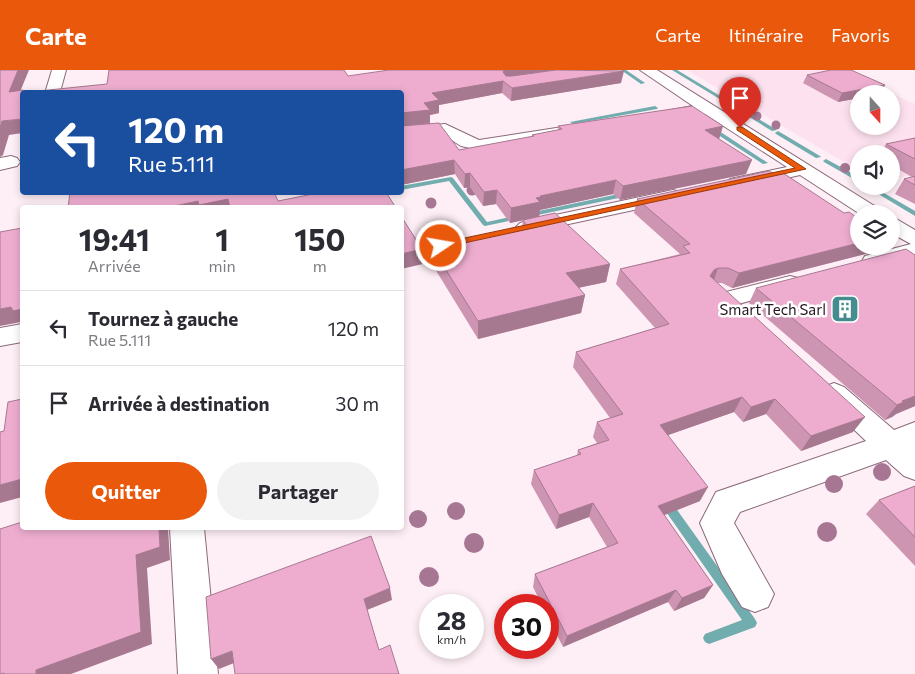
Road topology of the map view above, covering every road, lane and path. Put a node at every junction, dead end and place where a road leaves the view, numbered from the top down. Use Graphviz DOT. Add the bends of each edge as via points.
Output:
graph roads {
  1 [pos="59,70"];
  2 [pos="647,70"];
  3 [pos="54,90"];
  4 [pos="709,108"];
  5 [pos="642,119"];
  6 [pos="584,128"];
  7 [pos="404,133"];
  8 [pos="802,169"];
  9 [pos="860,205"];
  10 [pos="900,230"];
  11 [pos="510,231"];
  12 [pos="915,239"];
  13 [pos="915,250"];
  14 [pos="849,267"];
  15 [pos="811,277"];
  16 [pos="749,319"];
  17 [pos="20,333"];
  18 [pos="0,338"];
  19 [pos="816,378"];
  20 [pos="904,439"];
  21 [pos="915,467"];
  22 [pos="187,530"];
  23 [pos="755,594"];
  24 [pos="198,674"];
  1 -- 3 [label="street"];
  2 -- 4 [label="street"];
  4 -- 5 [label="street"];
  4 -- 8 [label="street"];
  6 -- 7 [label="street" via="479,145 445,129"];
  8 -- 9 [label="street"];
  8 -- 11 [label="street"];
  10 -- 12 [label="street"];
  13 -- 14 [label="street"];
  15 -- 16 [label="street" via="722,295"];
  17 -- 18 [label="street"];
  19 -- 20 [label="street"];
  20 -- 21 [label="street"];
  20 -- 23 [label="street" via="728,502 717,523 735,562"];
  22 -- 24 [label="street"];
}
